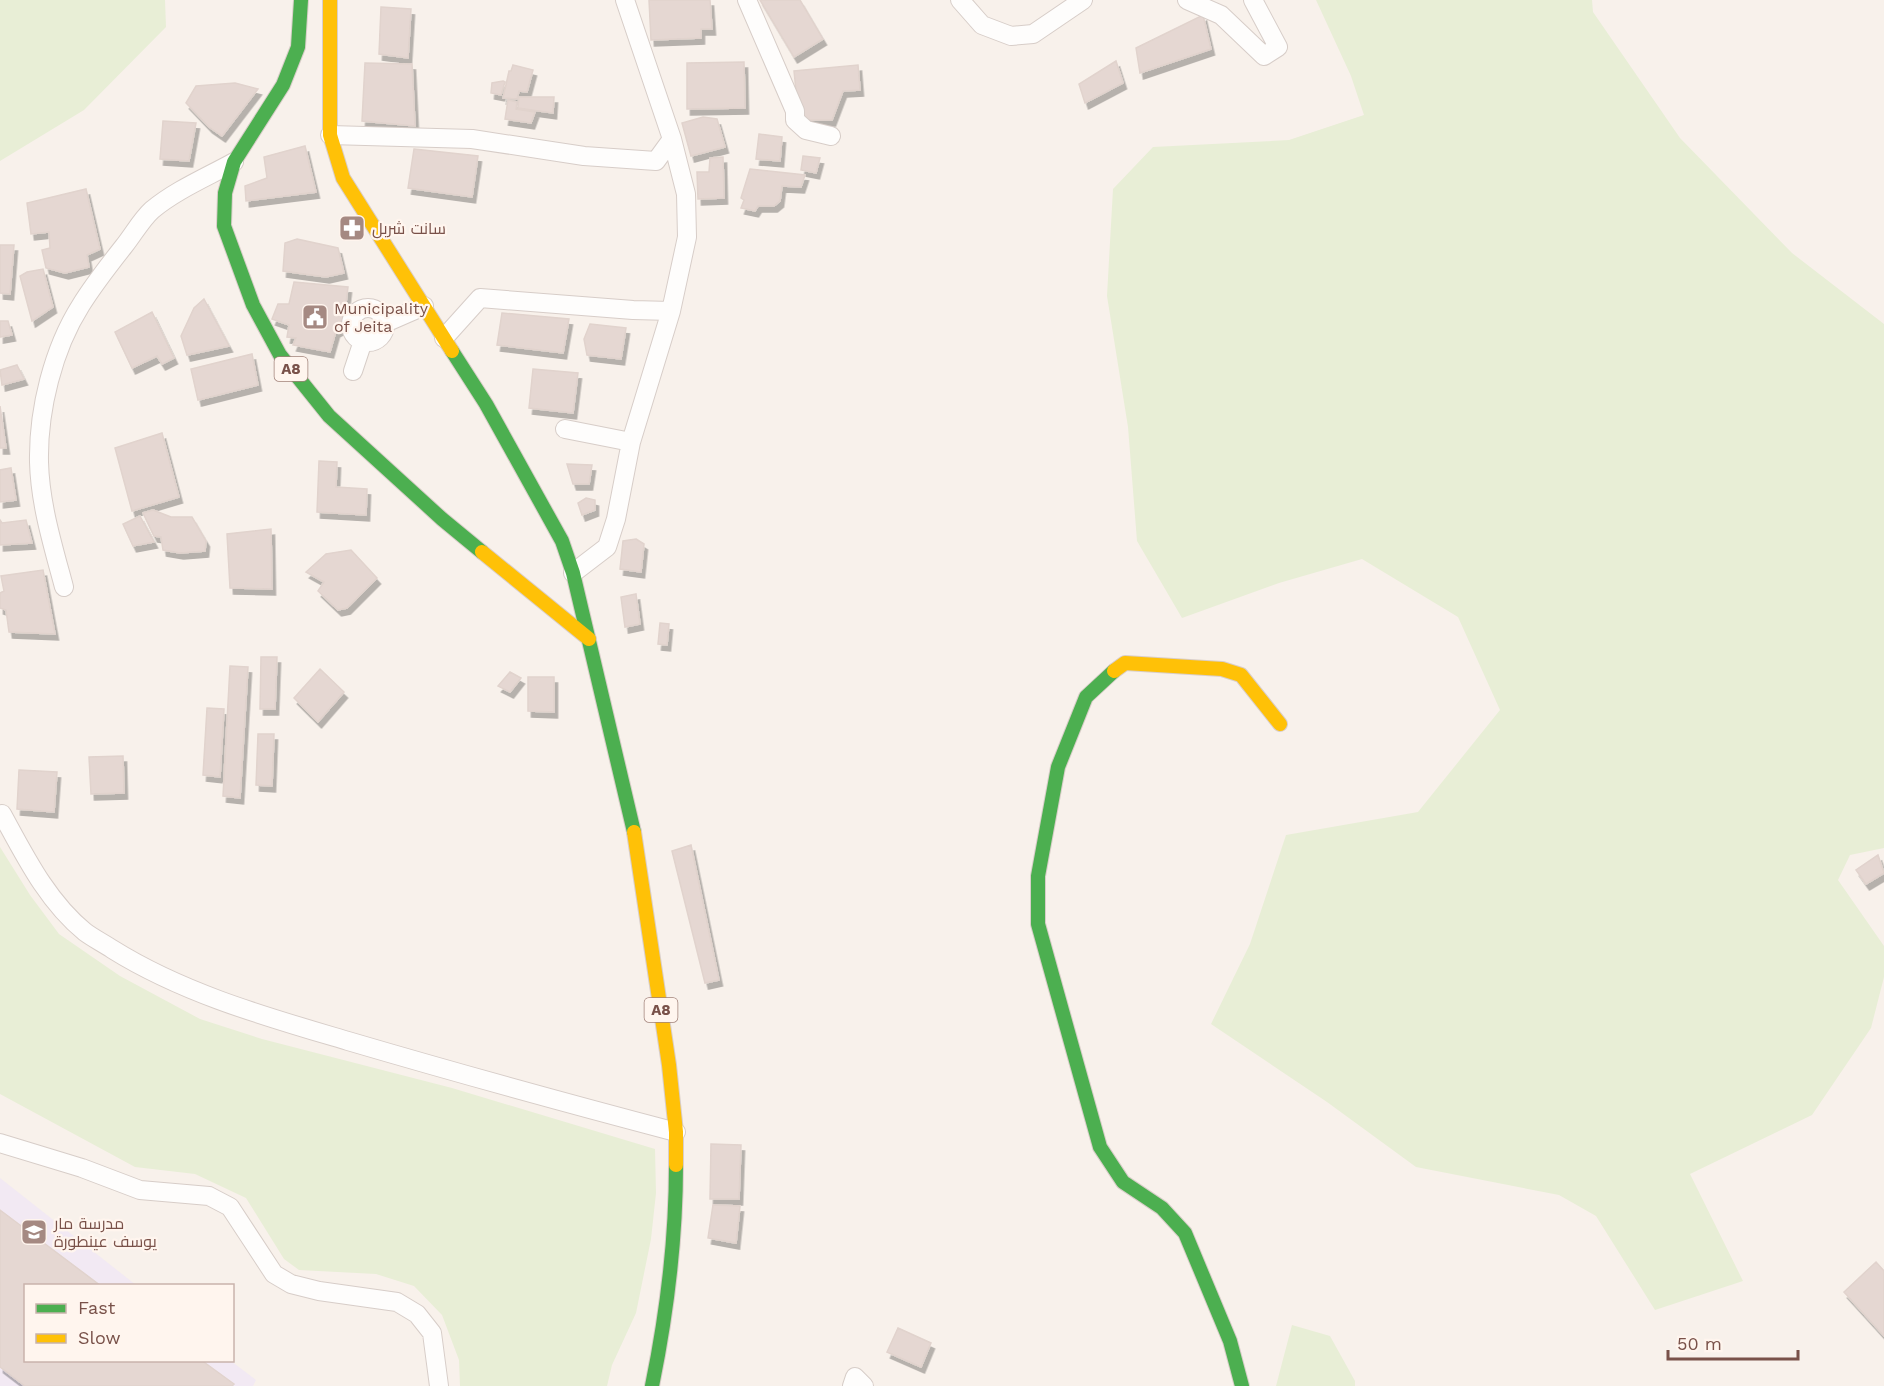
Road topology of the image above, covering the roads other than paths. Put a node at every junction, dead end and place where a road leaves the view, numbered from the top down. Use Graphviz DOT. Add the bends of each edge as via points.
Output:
graph roads {
  1 [pos="301,0"];
  2 [pos="330,0"];
  3 [pos="625,0"];
  4 [pos="747,0"];
  5 [pos="960,0"];
  6 [pos="1083,0"];
  7 [pos="1187,0"];
  8 [pos="1252,0"];
  9 [pos="330,135"];
  10 [pos="831,136"];
  11 [pos="672,139"];
  12 [pos="234,162"];
  13 [pos="424,306"];
  14 [pos="670,311"];
  15 [pos="385,323"];
  16 [pos="444,338"];
  17 [pos="363,341"];
  18 [pos="353,370"];
  19 [pos="565,429"];
  20 [pos="631,442"];
  21 [pos="573,573"];
  22 [pos="64,586"];
  23 [pos="531,593"];
  24 [pos="589,639"];
  25 [pos="1280,724"];
  26 [pos="2,813"];
  27 [pos="676,1132"];
  28 [pos="0,1143"];
  29 [pos="439,1386"];
  30 [pos="652,1386"];
  31 [pos="852,1386"];
  32 [pos="864,1386"];
  33 [pos="1242,1386"];
  1 -- 12 [label="main road, A8" via="298,47 283,85"];
  2 -- 9 [label="main road, A8"];
  3 -- 11 [label="street"];
  4 -- 10 [label="street" via="795,111 795,120 806,130"];
  5 -- 6 [label="street" via="982,25 1011,36 1033,34"];
  7 -- 8 [label="street" via="1221,15 1264,56 1278,47"];
  9 -- 11 [label="street" via="472,139 584,156 656,161"];
  9 -- 13 [label="main road, A8" via="343,178"];
  11 -- 14 [label="street" via="686,194 687,237"];
  12 -- 22 [label="street" via="150,212 85,299 61,347 42,416 39,461 42,500"];
  12 -- 23 [label="main road, A8" via="225,194 224,226 253,305 280,355 329,416"];
  13 -- 15 [label="street"];
  13 -- 16 [label="main road, A8"];
  14 -- 16 [label="street" via="480,298"];
  14 -- 20 [label="street"];
  15 -- 17 [label="street" via="381,336"];
  15 -- 17 [label="street" via="374,309 356,314 352,326"];
  16 -- 21 [label="main road, A8" via="486,404 562,541"];
  17 -- 18 [label="street"];
  19 -- 20 [label="street"];
  20 -- 21 [label="street" via="607,547"];
  21 -- 23 [label="main road" via="558,590"];
  21 -- 24 [label="main road, A8"];
  23 -- 24 [label="main road, A8"];
  24 -- 27 [label="main road, A8" via="636,836"];
  25 -- 33 [label="main road" via="1241,675 1222,669 1125,663 1086,697 1058,767 1038,876 1038,924 1100,1147 1123,1182 1162,1208 1185,1233 1230,1341"];
  26 -- 27 [label="street" via="55,901 86,932 132,962 264,1016 485,1082"];
  27 -- 30 [label="main road, A8" via="672,1257 664,1329"];
  28 -- 29 [label="street" via="140,1190 210,1196 230,1207 274,1274 291,1284 397,1302 417,1314 432,1333"];
  31 -- 32 [label="street" via="855,1377"];
}
